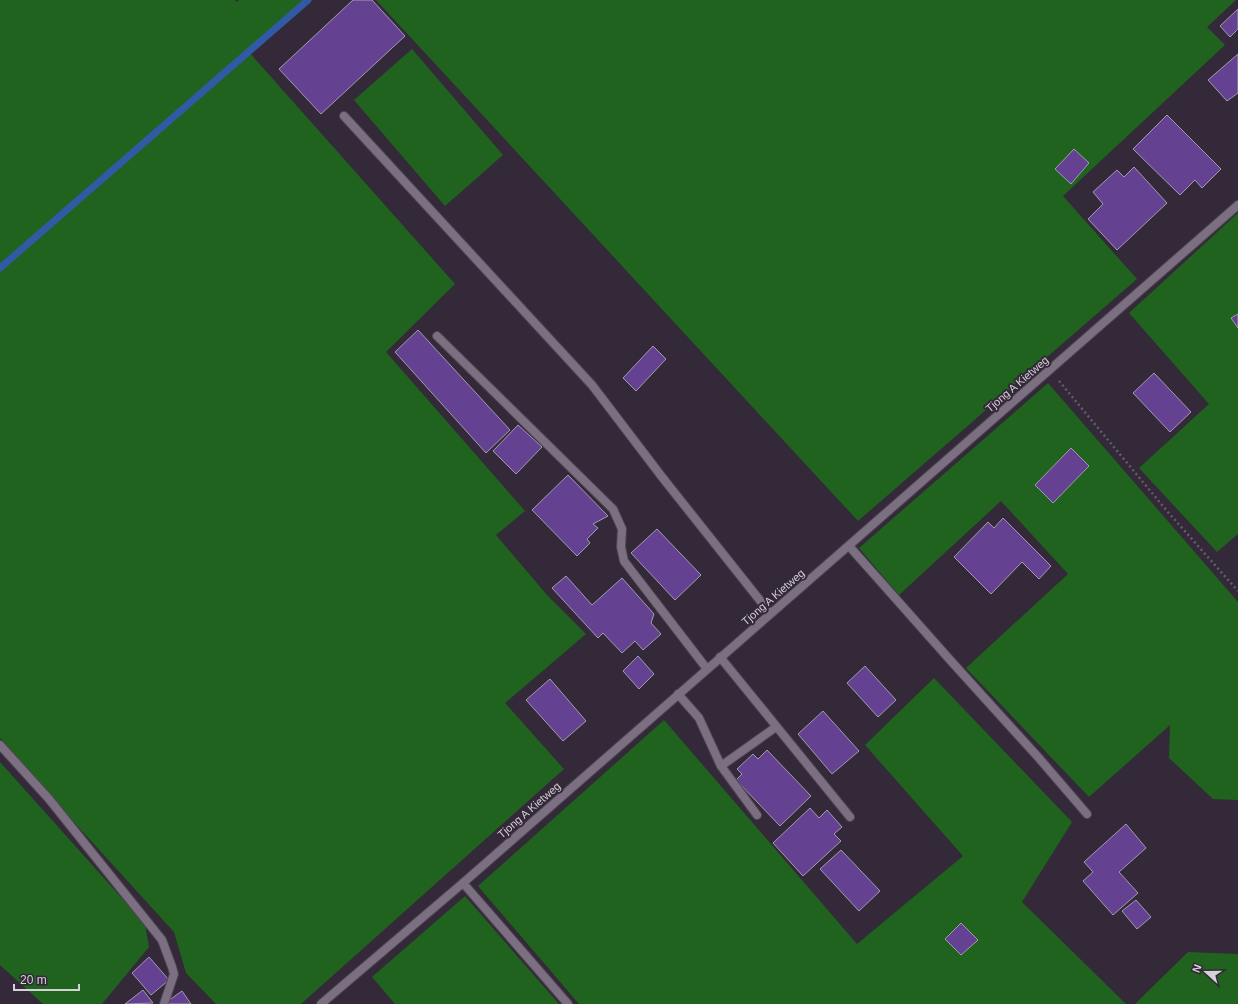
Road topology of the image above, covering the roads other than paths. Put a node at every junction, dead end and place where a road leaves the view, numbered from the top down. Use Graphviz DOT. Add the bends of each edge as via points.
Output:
graph roads {
  1 [pos="344,116"];
  2 [pos="1238,205"];
  3 [pos="437,336"];
  4 [pos="849,546"];
  5 [pos="770,613"];
  6 [pos="720,658"];
  7 [pos="707,669"];
  8 [pos="678,694"];
  9 [pos="776,727"];
  10 [pos="0,745"];
  11 [pos="721,766"];
  12 [pos="1087,814"];
  13 [pos="758,815"];
  14 [pos="850,817"];
  15 [pos="463,883"];
  16 [pos="164,1004"];
  17 [pos="321,1004"];
  18 [pos="568,1004"];
  1 -- 5 [label="street" via="592,385"];
  2 -- 4 [label="street, Tjong A Kietweg"];
  3 -- 7 [label="street" via="613,509 622,529 621,547 624,561"];
  4 -- 5 [label="street, Tjong A Kietweg"];
  4 -- 12 [label="street"];
  5 -- 6 [label="street, Tjong A Kietweg"];
  6 -- 7 [label="street, Tjong A Kietweg"];
  6 -- 9 [label="street"];
  7 -- 8 [label="street, Tjong A Kietweg"];
  8 -- 11 [label="street" via="699,718"];
  8 -- 15 [label="street, Tjong A Kietweg"];
  9 -- 11 [label="street"];
  9 -- 14 [label="street"];
  10 -- 16 [label="street" via="49,799 162,940 174,974"];
  11 -- 13 [label="street"];
  15 -- 17 [label="street, Tjong A Kietweg"];
  15 -- 18 [label="street"];
}
